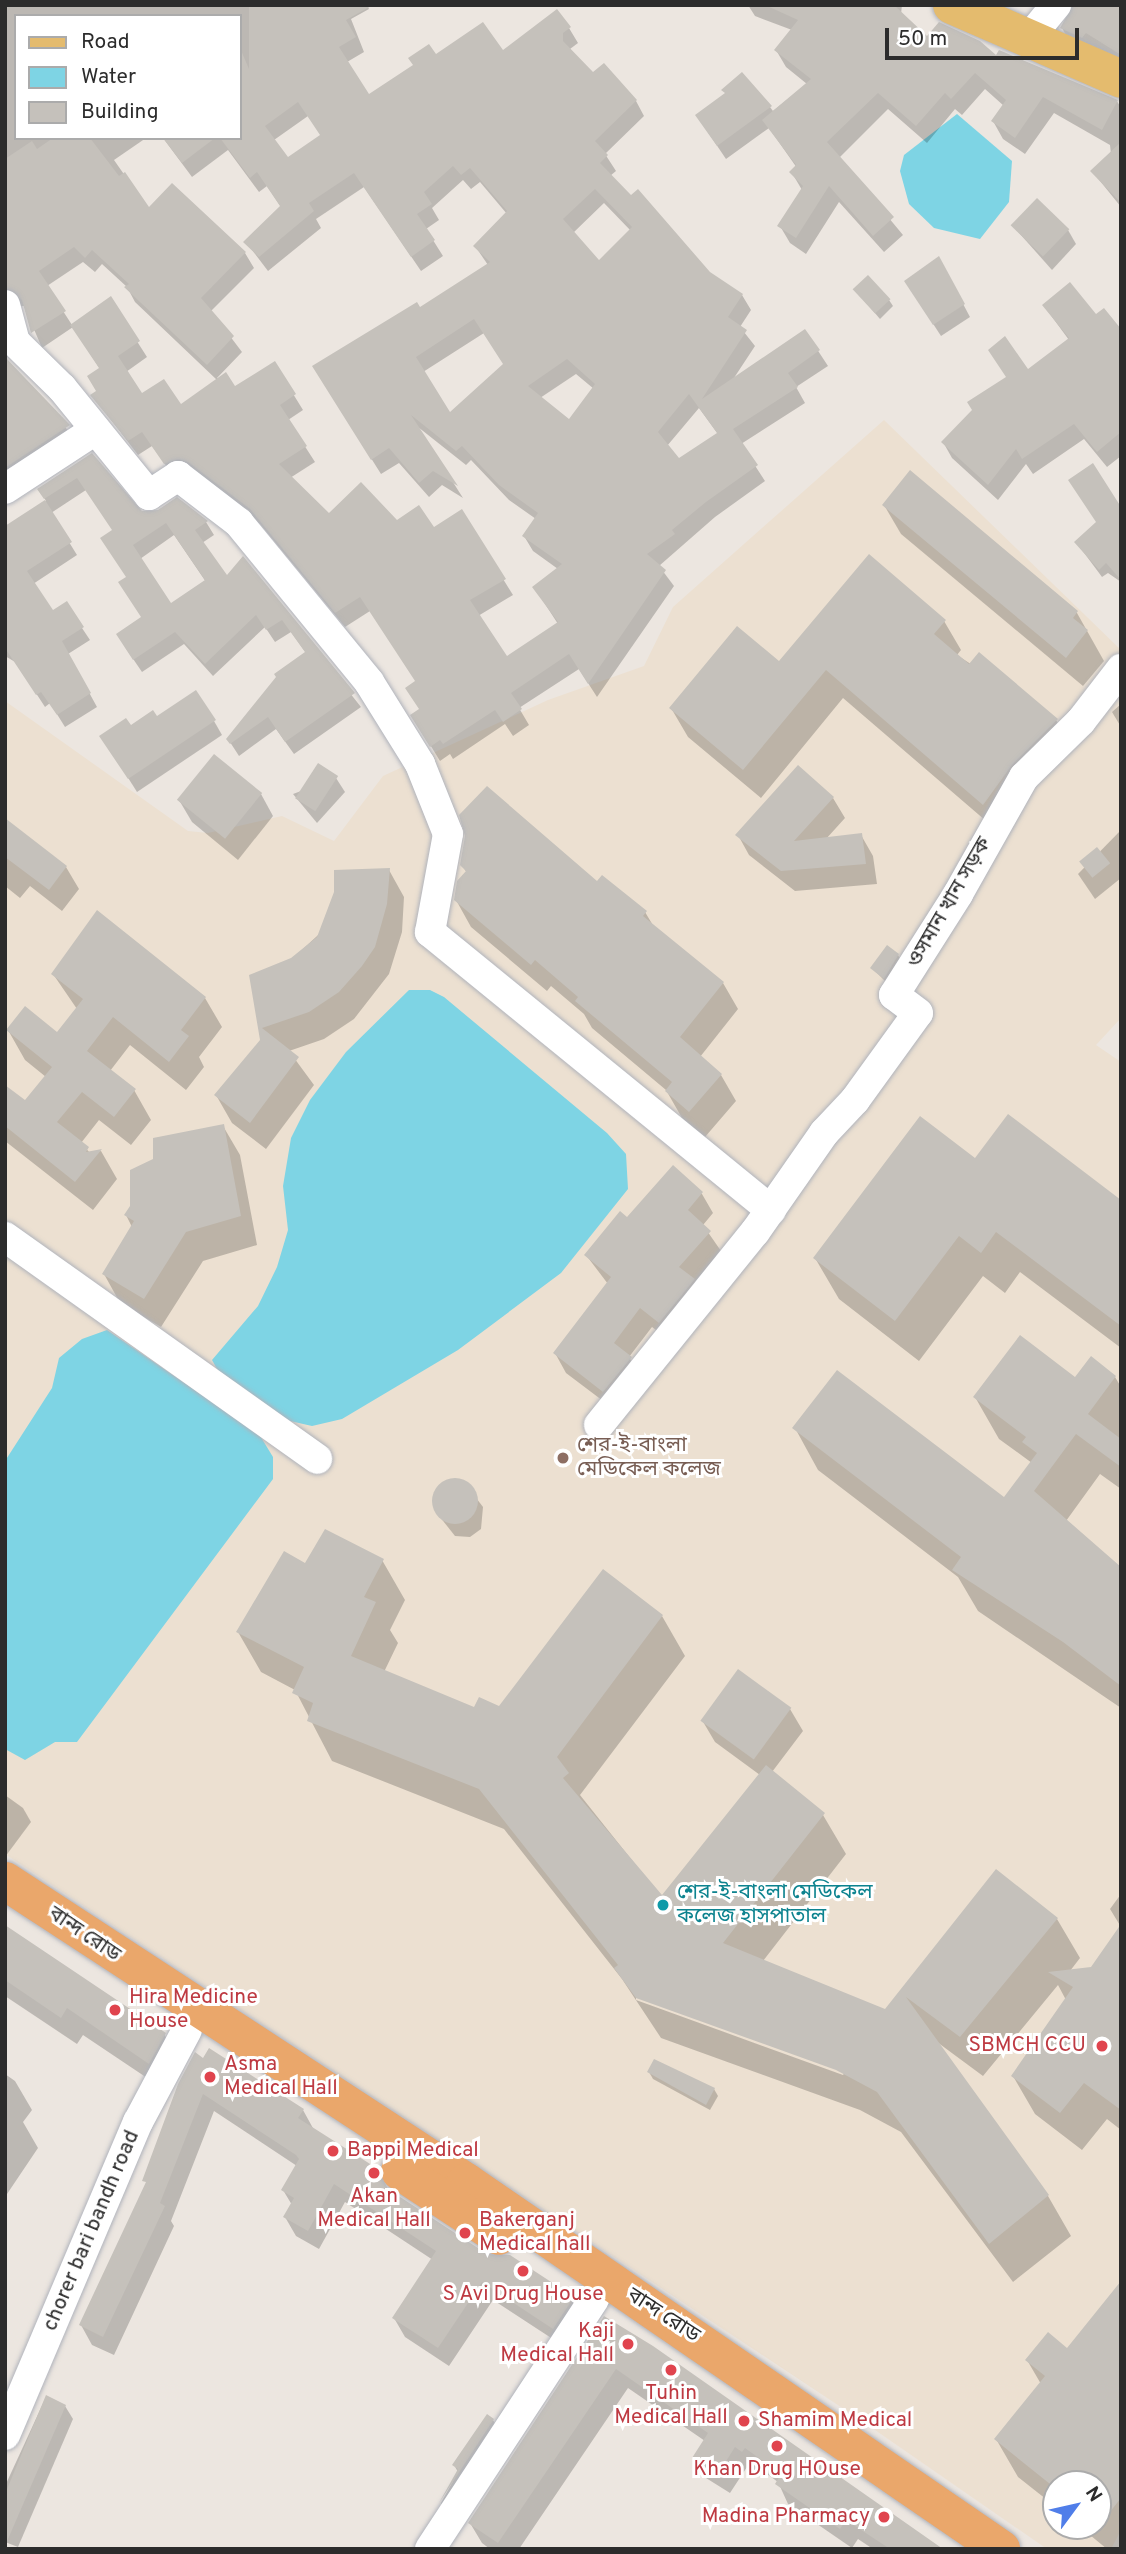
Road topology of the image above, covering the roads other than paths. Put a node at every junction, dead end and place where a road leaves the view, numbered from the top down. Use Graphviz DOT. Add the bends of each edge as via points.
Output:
graph roads {
  1 [pos="952,5"];
  2 [pos="1056,5"];
  3 [pos="1029,38"];
  4 [pos="1121,79"];
  5 [pos="5,305"];
  6 [pos="96,430"];
  7 [pos="5,489"];
  8 [pos="1121,669"];
  9 [pos="771,1210"];
  10 [pos="5,1237"];
  11 [pos="599,1425"];
  12 [pos="317,1459"];
  13 [pos="5,1881"];
  14 [pos="5,1907"];
  15 [pos="187,2030"];
  16 [pos="594,2299"];
  17 [pos="5,2435"];
  18 [pos="952,2534"];
  19 [pos="429,2549"];
  20 [pos="1001,2549"];
  1 -- 3 [label="main road"];
  2 -- 3 [label="street"];
  3 -- 4 [label="main road"];
  5 -- 6 [label="street" via="15,342"];
  6 -- 7 [label="street"];
  6 -- 9 [label="street" via="149,495 178,475 239,523 369,682 420,764 447,834 430,932"];
  8 -- 9 [label="street, ওসমান খান সড়ক" via="1081,720 1024,777 894,995 918,1013 824,1133"];
  9 -- 11 [label="street"];
  10 -- 12 [label="street"];
  13 -- 18 [label="highway, বান্দ রোড" via="466,2182"];
  14 -- 15 [label="highway, বান্দ রোড"];
  15 -- 16 [label="highway, বান্দ রোড"];
  15 -- 17 [label="street, chorer bari bandh road" via="138,2122"];
  16 -- 18 [label="highway, বান্দ রোড"];
  16 -- 19 [label="street"];
  18 -- 20 [label="highway, বান্দ রোড"];
}
